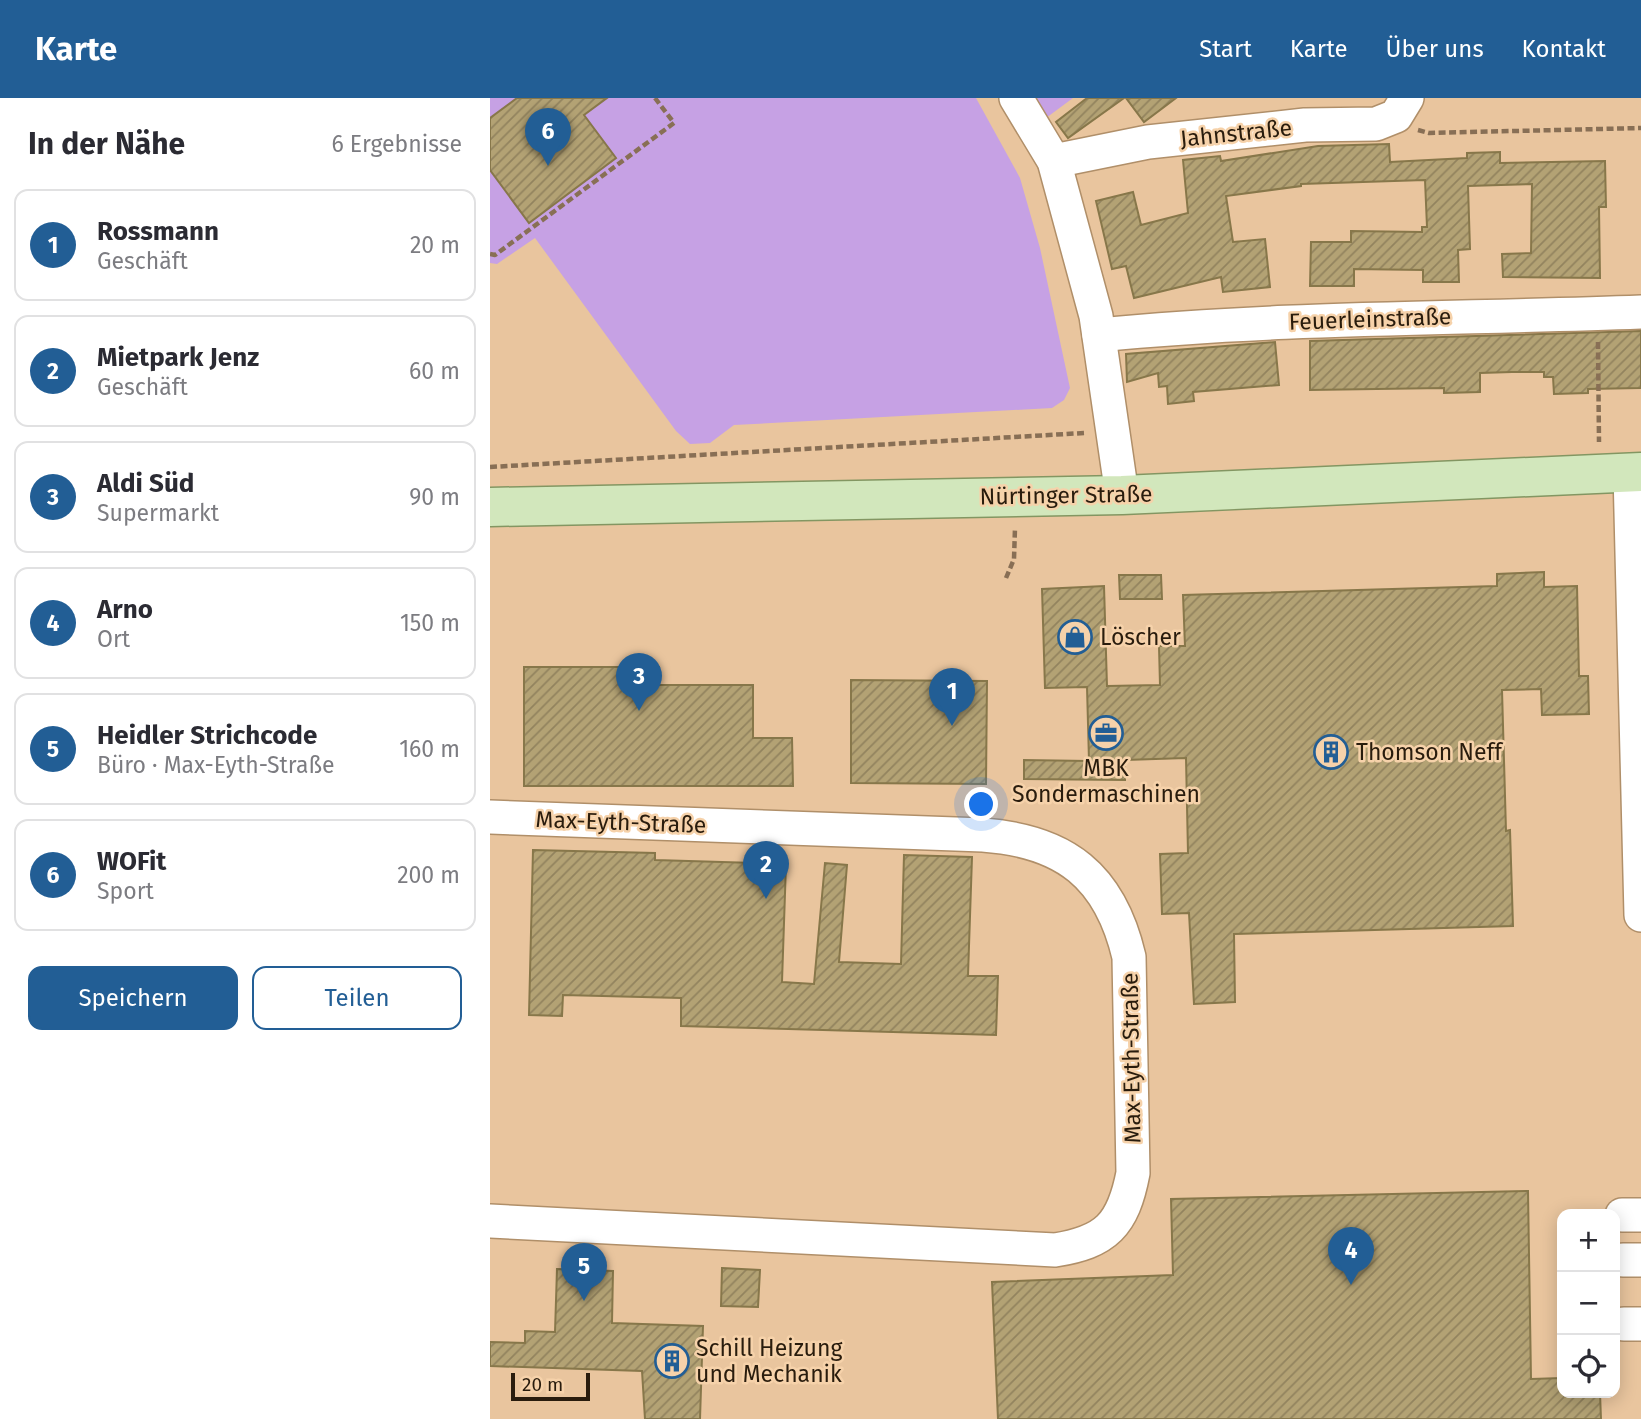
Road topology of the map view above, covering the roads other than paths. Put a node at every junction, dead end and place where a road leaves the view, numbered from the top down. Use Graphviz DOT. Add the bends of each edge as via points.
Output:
graph roads {
  1 [pos="1016,98"];
  2 [pos="1401,107"];
  3 [pos="1054,161"];
  4 [pos="1641,312"];
  5 [pos="1099,335"];
  6 [pos="1623,473"];
  7 [pos="1122,495"];
  8 [pos="490,507"];
  9 [pos="490,817"];
  10 [pos="1641,892"];
  11 [pos="1641,915"];
  12 [pos="490,1221"];
  1 -- 3 [label="street"];
  2 -- 3 [label="street, Jahnstraße" via="1376,124 1305,125 1148,142"];
  3 -- 5 [label="street"];
  4 -- 5 [label="street, Feuerleinstraße" via="1248,323"];
  5 -- 7 [label="street"];
  6 -- 7 [label="main road, Nürtinger Straße"];
  6 -- 10 [label="street"];
  7 -- 8 [label="main road, Nürtinger Straße"];
  9 -- 12 [label="street, Max-Eyth-Straße" via="993,835 1042,844 1070,858 1110,905 1129,957 1133,1173 1128,1200 1102,1236 1055,1250"];
  10 -- 11 [label="street"];
}
